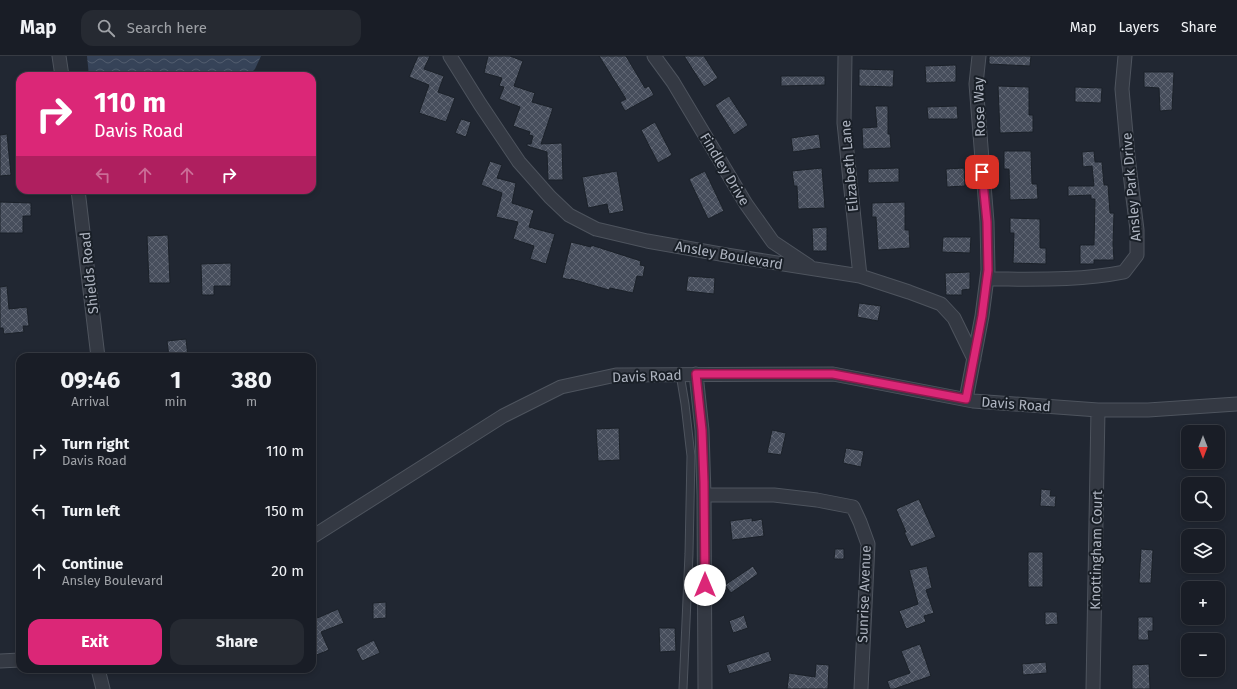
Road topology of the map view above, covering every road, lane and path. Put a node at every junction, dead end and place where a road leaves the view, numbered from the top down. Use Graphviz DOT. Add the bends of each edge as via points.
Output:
graph roads {
  1 [pos="59,56"];
  2 [pos="450,56"];
  3 [pos="654,56"];
  4 [pos="845,56"];
  5 [pos="979,56"];
  6 [pos="1125,56"];
  7 [pos="61,72"];
  8 [pos="79,194"];
  9 [pos="811,268"];
  10 [pos="860,276"];
  11 [pos="987,279"];
  12 [pos="98,353"];
  13 [pos="974,359"];
  14 [pos="680,374"];
  15 [pos="696,374"];
  16 [pos="966,399"];
  17 [pos="1237,404"];
  18 [pos="1098,410"];
  19 [pos="704,495"];
  20 [pos="316,534"];
  21 [pos="16,660"];
  22 [pos="0,661"];
  23 [pos="99,673"];
  24 [pos="103,689"];
  25 [pos="683,689"];
  26 [pos="705,689"];
  27 [pos="861,689"];
  28 [pos="1093,689"];
  1 -- 7 [label="street"];
  2 -- 9 [label="street, Ansley Boulevard" via="519,162 569,215 596,229"];
  3 -- 9 [label="street, Findley Drive" via="673,82 746,204 774,242"];
  4 -- 10 [label="street, Elizabeth Lane" via="844,123"];
  5 -- 11 [label="street, Rose Way" via="976,84 987,222"];
  6 -- 11 [label="street, Ansley Park Drive" via="1122,89 1137,230 1137,255 1124,272 1108,275"];
  8 -- 12 [label="street, Shields Road"];
  9 -- 10 [label="street, Ansley Boulevard"];
  10 -- 13 [label="street, Ansley Boulevard" via="941,304 954,318"];
  11 -- 13 [label="street"];
  13 -- 16 [label="street"];
  14 -- 15 [label="street, Davis Road"];
  14 -- 20 [label="street, Davis Road" via="616,375 561,387 503,416"];
  14 -- 25 [label="lane" via="691,456 690,554"];
  15 -- 16 [label="street, Davis Road" via="833,374"];
  15 -- 19 [label="street" via="702,430"];
  16 -- 18 [label="street, Davis Road"];
  17 -- 18 [label="street, Davis Road" via="1148,410"];
  18 -- 28 [label="street, Knottingham Court"];
  19 -- 26 [label="street"];
  19 -- 27 [label="street, Sunrise Avenue" via="774,495 852,507 868,544"];
  21 -- 22 [label="street"];
  23 -- 24 [label="street"];
}
